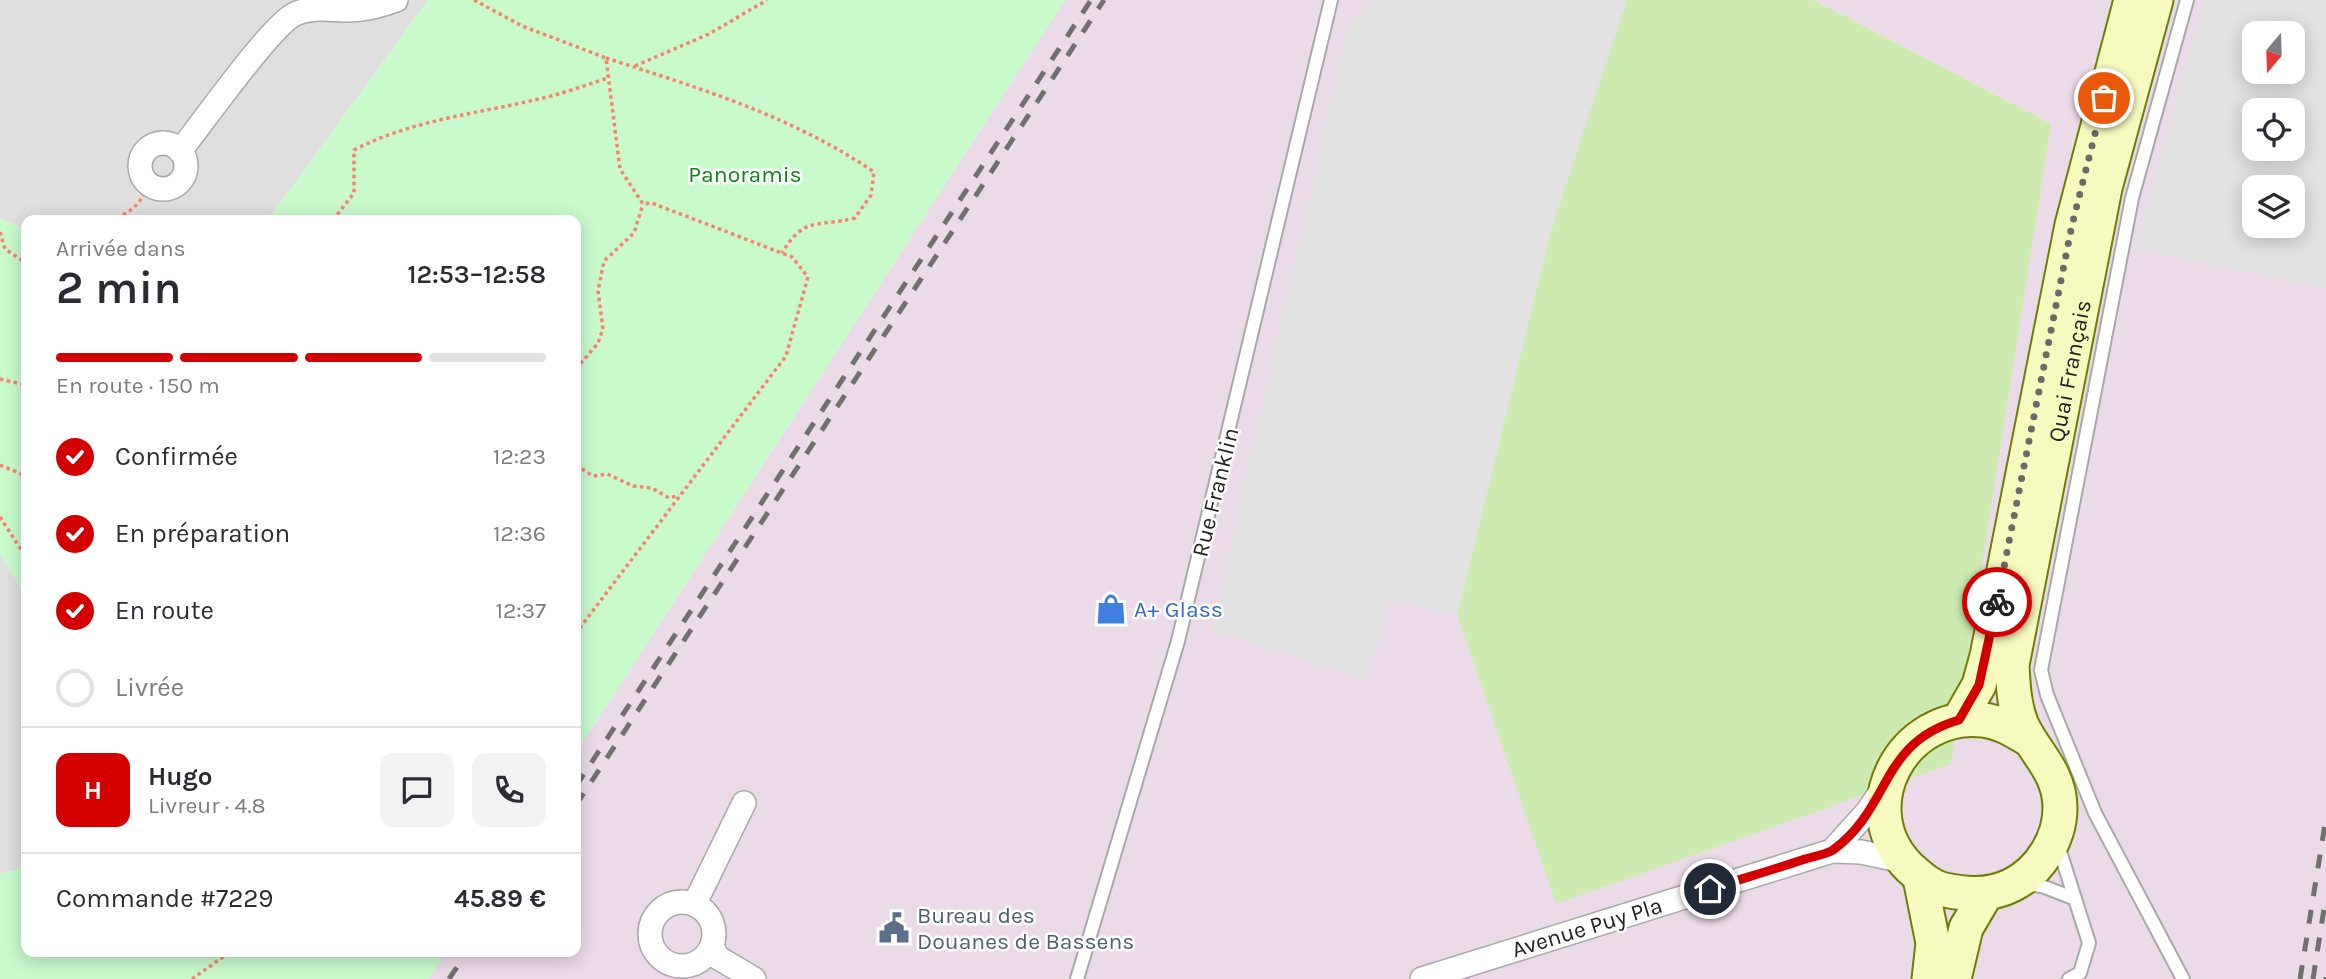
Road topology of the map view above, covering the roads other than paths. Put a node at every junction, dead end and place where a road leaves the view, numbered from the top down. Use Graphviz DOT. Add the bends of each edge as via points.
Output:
graph roads {
  1 [pos="396,0"];
  2 [pos="1331,0"];
  3 [pos="2131,0"];
  4 [pos="2156,0"];
  5 [pos="2187,0"];
  6 [pos="180,151"];
  7 [pos="1959,720"];
  8 [pos="2031,741"];
  9 [pos="1887,782"];
  10 [pos="744,803"];
  11 [pos="2056,832"];
  12 [pos="1832,851"];
  13 [pos="1911,869"];
  14 [pos="1999,889"];
  15 [pos="2073,898"];
  16 [pos="695,902"];
  17 [pos="713,948"];
  18 [pos="659,971"];
  19 [pos="2076,977"];
  20 [pos="754,979"];
  21 [pos="1077,979"];
  22 [pos="1422,979"];
  23 [pos="1929,979"];
  24 [pos="1954,979"];
  25 [pos="2183,979"];
  1 -- 6 [label="street" via="380,6 294,14"];
  2 -- 21 [label="lane, Rue Franklin" via="1178,641"];
  3 -- 7 [label="main road, Quai Français" via="2072,225 1987,656 1979,685"];
  4 -- 8 [label="main road, Quai Français" via="2105,188 2015,643 2015,702"];
  5 -- 25 [label="lane" via="2132,198 2041,670 2095,813"];
  6 -- 6 [label="street" via="186,170 180,182 162,189 149,184 141,172 146,151 167,144"];
  7 -- 8 [label="main road" via="1985,720 2009,727"];
  7 -- 9 [label="main road" via="1914,740"];
  8 -- 11 [label="main road" via="2047,760 2057,783 2060,808"];
  9 -- 12 [label="street"];
  9 -- 13 [label="main road" via="1884,810 1889,837"];
  10 -- 16 [label="street"];
  11 -- 14 [label="main road" via="2032,872"];
  11 -- 15 [label="lane"];
  12 -- 13 [label="street, Avenue Puy Pla" via="1861,852"];
  12 -- 22 [label="street, Avenue Puy Pla"];
  13 -- 14 [label="main road" via="1951,891"];
  13 -- 23 [label="main road" via="1933,943"];
  14 -- 15 [label="lane" via="2042,886"];
  14 -- 24 [label="main road" via="1966,928"];
  15 -- 19 [label="lane" via="2089,943"];
  16 -- 17 [label="street" via="715,925"];
  16 -- 18 [label="street" via="674,901 656,913 649,943"];
  17 -- 18 [label="street" via="697,965"];
  17 -- 20 [label="street" via="718,957"];
}
